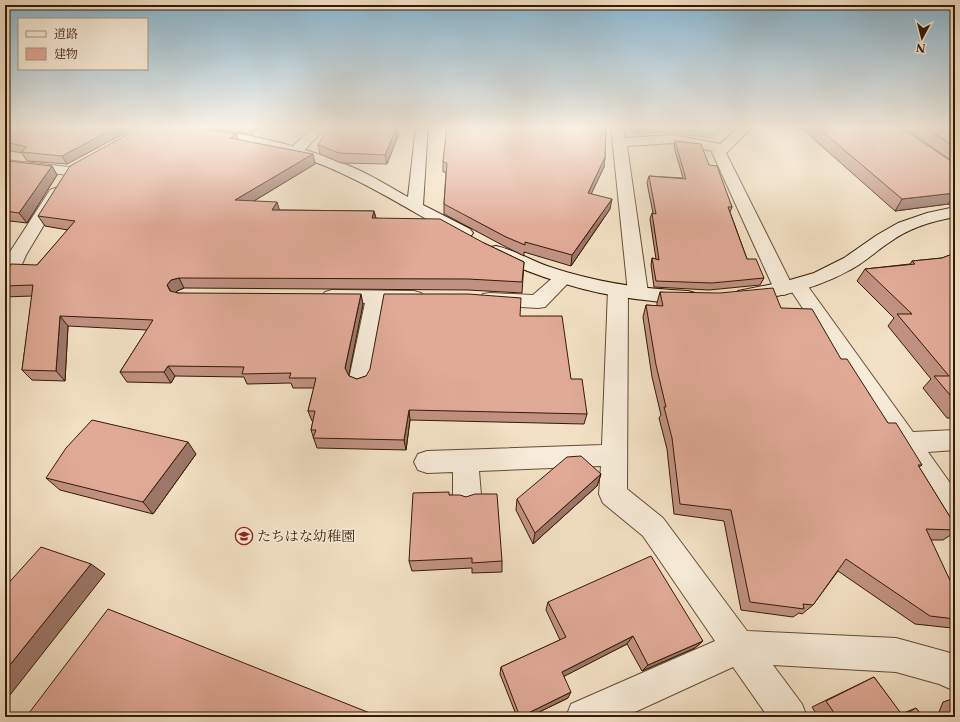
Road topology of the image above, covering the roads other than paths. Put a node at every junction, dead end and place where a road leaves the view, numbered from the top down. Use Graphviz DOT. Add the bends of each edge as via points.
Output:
graph roads {
  1 [pos="319,160"];
  2 [pos="420,160"];
  3 [pos="622,160"];
  4 [pos="722,160"];
  5 [pos="5,164"];
  6 [pos="415,206"];
  7 [pos="955,212"];
  8 [pos="11,255"];
  9 [pos="564,278"];
  10 [pos="5,283"];
  11 [pos="791,287"];
  12 [pos="628,292"];
  13 [pos="312,296"];
  14 [pos="726,296"];
  15 [pos="376,297"];
  16 [pos="430,297"];
  17 [pos="468,297"];
  18 [pos="705,297"];
  19 [pos="360,379"];
  20 [pos="955,440"];
  21 [pos="907,443"];
  22 [pos="614,455"];
  23 [pos="466,460"];
  24 [pos="427,462"];
  25 [pos="467,495"];
  26 [pos="955,513"];
  27 [pos="740,647"];
  28 [pos="955,674"];
  29 [pos="584,717"];
  30 [pos="789,717"];
  1 -- 6 [label="street" via="347,170"];
  2 -- 6 [label="street"];
  3 -- 12 [label="street" via="628,204"];
  4 -- 11 [label="street"];
  5 -- 8 [label="street" via="75,167"];
  6 -- 9 [label="street" via="527,265"];
  7 -- 11 [label="street" via="940,214 896,231 845,265 826,275"];
  8 -- 10 [label="street"];
  9 -- 12 [label="street"];
  9 -- 17 [label="street" via="538,302"];
  11 -- 14 [label="street"];
  11 -- 21 [label="street"];
  12 -- 18 [label="street"];
  12 -- 22 [label="street"];
  13 -- 15 [label="street"];
  15 -- 16 [label="street"];
  15 -- 19 [label="street"];
  20 -- 21 [label="street"];
  21 -- 26 [label="street"];
  22 -- 23 [label="street"];
  22 -- 27 [label="street" via="613,494 653,527"];
  23 -- 24 [label="street"];
  23 -- 25 [label="street"];
  27 -- 28 [label="street" via="896,655 947,669"];
  27 -- 29 [label="street"];
  27 -- 30 [label="street"];
}
